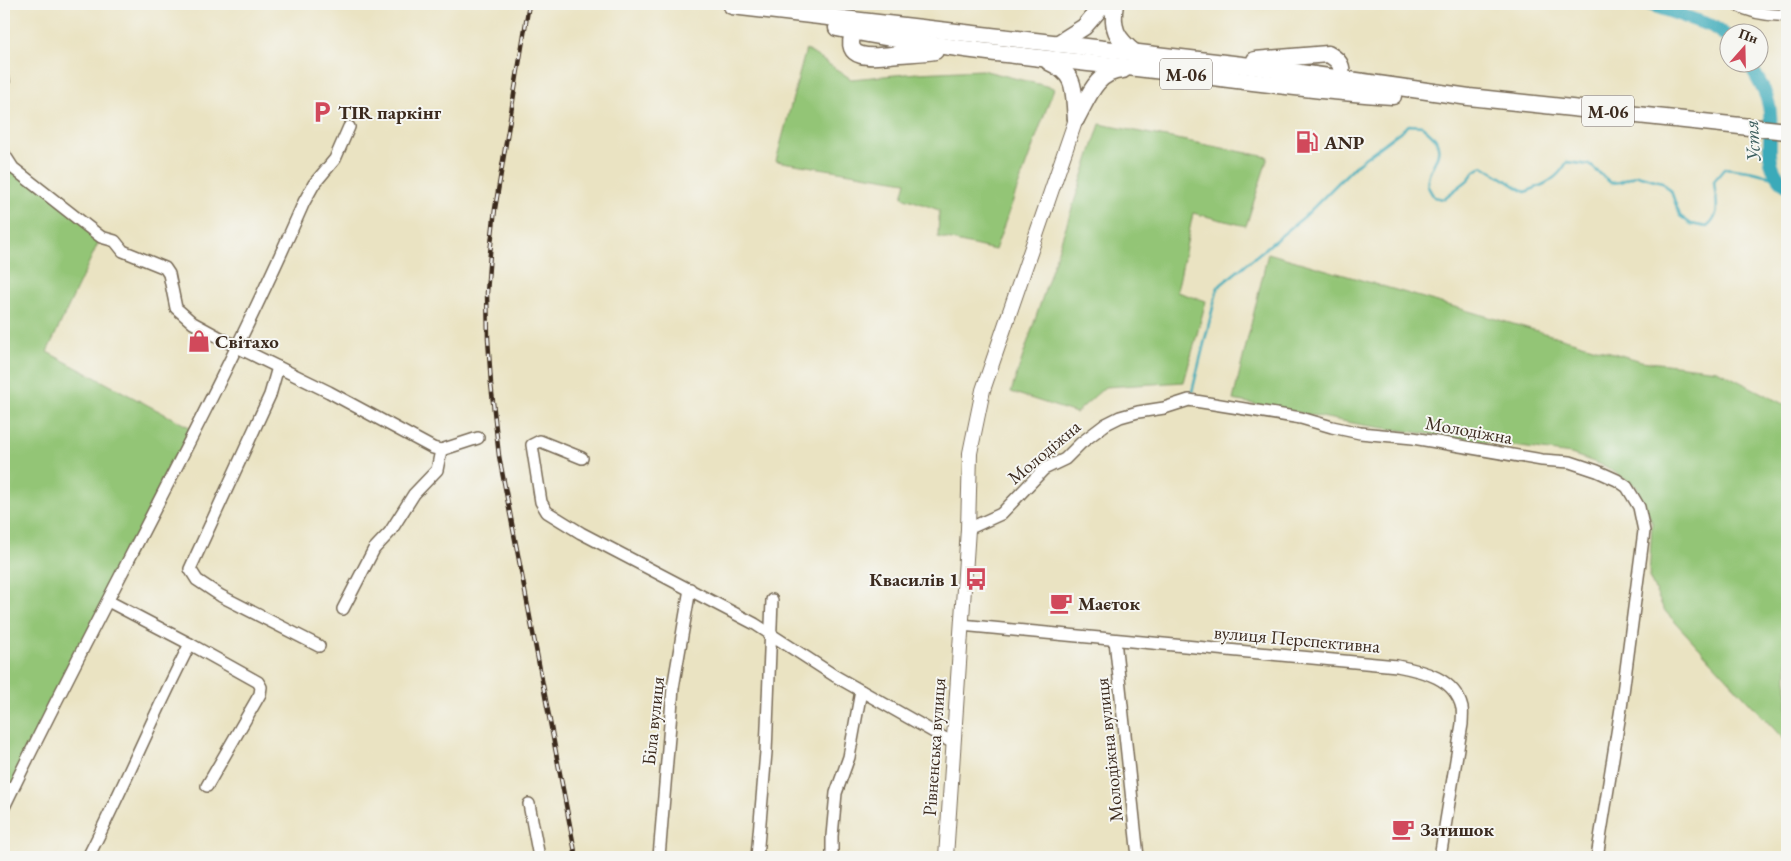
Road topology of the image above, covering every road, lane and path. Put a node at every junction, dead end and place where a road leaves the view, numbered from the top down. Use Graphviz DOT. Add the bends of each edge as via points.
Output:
graph roads {
  1 [pos="1104,4"];
  2 [pos="1115,4"];
  3 [pos="1734,4"];
  4 [pos="727,5"];
  5 [pos="1787,15"];
  6 [pos="876,22"];
  7 [pos="854,31"];
  8 [pos="1057,44"];
  9 [pos="960,49"];
  10 [pos="1135,53"];
  11 [pos="1040,58"];
  12 [pos="1230,64"];
  13 [pos="1145,69"];
  14 [pos="4,81"];
  15 [pos="1337,85"];
  16 [pos="4,105"];
  17 [pos="1076,119"];
  18 [pos="349,127"];
  19 [pos="1787,131"];
  20 [pos="4,154"];
  21 [pos="237,347"];
  22 [pos="278,367"];
  23 [pos="478,438"];
  24 [pos="441,450"];
  25 [pos="582,458"];
  26 [pos="968,529"];
  27 [pos="690,589"];
  28 [pos="772,600"];
  29 [pos="108,601"];
  30 [pos="343,609"];
  31 [pos="961,632"];
  32 [pos="771,634"];
  33 [pos="1115,640"];
  34 [pos="190,644"];
  35 [pos="319,646"];
  36 [pos="861,691"];
  37 [pos="953,743"];
  38 [pos="207,786"];
  39 [pos="529,804"];
  40 [pos="4,807"];
  41 [pos="88,857"];
  42 [pos="539,857"];
  43 [pos="658,857"];
  44 [pos="757,857"];
  45 [pos="832,857"];
  46 [pos="946,857"];
  47 [pos="1138,857"];
  48 [pos="1440,857"];
  49 [pos="1597,857"];
  1 -- 8 [label="highway" via="1084,27"];
  2 -- 10 [label="highway" via="1113,26 1121,40"];
  3 -- 5 [label="street" via="1754,12"];
  4 -- 6 [label="highway, М-06"];
  4 -- 7 [label="highway, М-06"];
  6 -- 7 [label="highway"];
  6 -- 8 [label="highway, М-06"];
  7 -- 9 [label="highway, М-06"];
  7 -- 9 [label="highway" via="850,44 862,56"];
  8 -- 10 [label="highway, М-06"];
  9 -- 11 [label="highway, М-06"];
  10 -- 12 [label="highway, М-06"];
  11 -- 13 [label="highway, М-06"];
  11 -- 17 [label="highway" via="1068,74 1073,87"];
  12 -- 15 [label="highway, М-06"];
  12 -- 15 [label="highway" via="1325,53 1335,58 1342,68"];
  13 -- 15 [label="highway, М-06"];
  13 -- 17 [label="highway" via="1115,70 1106,74 1094,87"];
  14 -- 16 [label="street"];
  15 -- 19 [label="highway, М-06" via="1406,97 1469,97"];
  17 -- 26 [label="main road, Рівненська вулиця" via="983,390 970,453"];
  18 -- 21 [label="street" via="335,159 304,202"];
  20 -- 21 [label="street" via="13,168 101,238 165,268 176,308 193,323"];
  21 -- 22 [label="street"];
  21 -- 29 [label="street"];
  22 -- 24 [label="street"];
  22 -- 35 [label="street" via="270,394 190,569 197,580 221,596"];
  23 -- 24 [label="street"];
  24 -- 30 [label="street" via="437,470 414,494 390,532 374,548"];
  25 -- 27 [label="street" via="540,441 532,445 541,502 547,512"];
  26 -- 31 [label="main road, Рівненська вулиця"];
  26 -- 49 [label="street, Молодіжна" via="1001,514 1044,469 1065,459 1106,424 1120,417 1189,400 1301,418 1332,428 1570,462 1617,480 1634,496 1644,531"];
  27 -- 32 [label="street"];
  27 -- 43 [label="street, Біла вулиця" via="673,688"];
  28 -- 32 [label="street"];
  29 -- 34 [label="street"];
  29 -- 40 [label="street" via="42,726"];
  31 -- 33 [label="street, вулиця Перспективна"];
  31 -- 37 [label="main road, Рівненська вулиця"];
  32 -- 36 [label="street"];
  32 -- 44 [label="street"];
  33 -- 47 [label="street, Молодіжна вулиця"];
  33 -- 48 [label="street, вулиця Перспективна" via="1397,666 1440,678 1455,693 1462,708"];
  34 -- 38 [label="street" via="258,682 261,687"];
  34 -- 41 [label="street"];
  36 -- 37 [label="street"];
  36 -- 45 [label="street" via="849,757 836,793"];
  37 -- 46 [label="main road, Рівненська вулиця"];
  39 -- 42 [label="street"];
}
